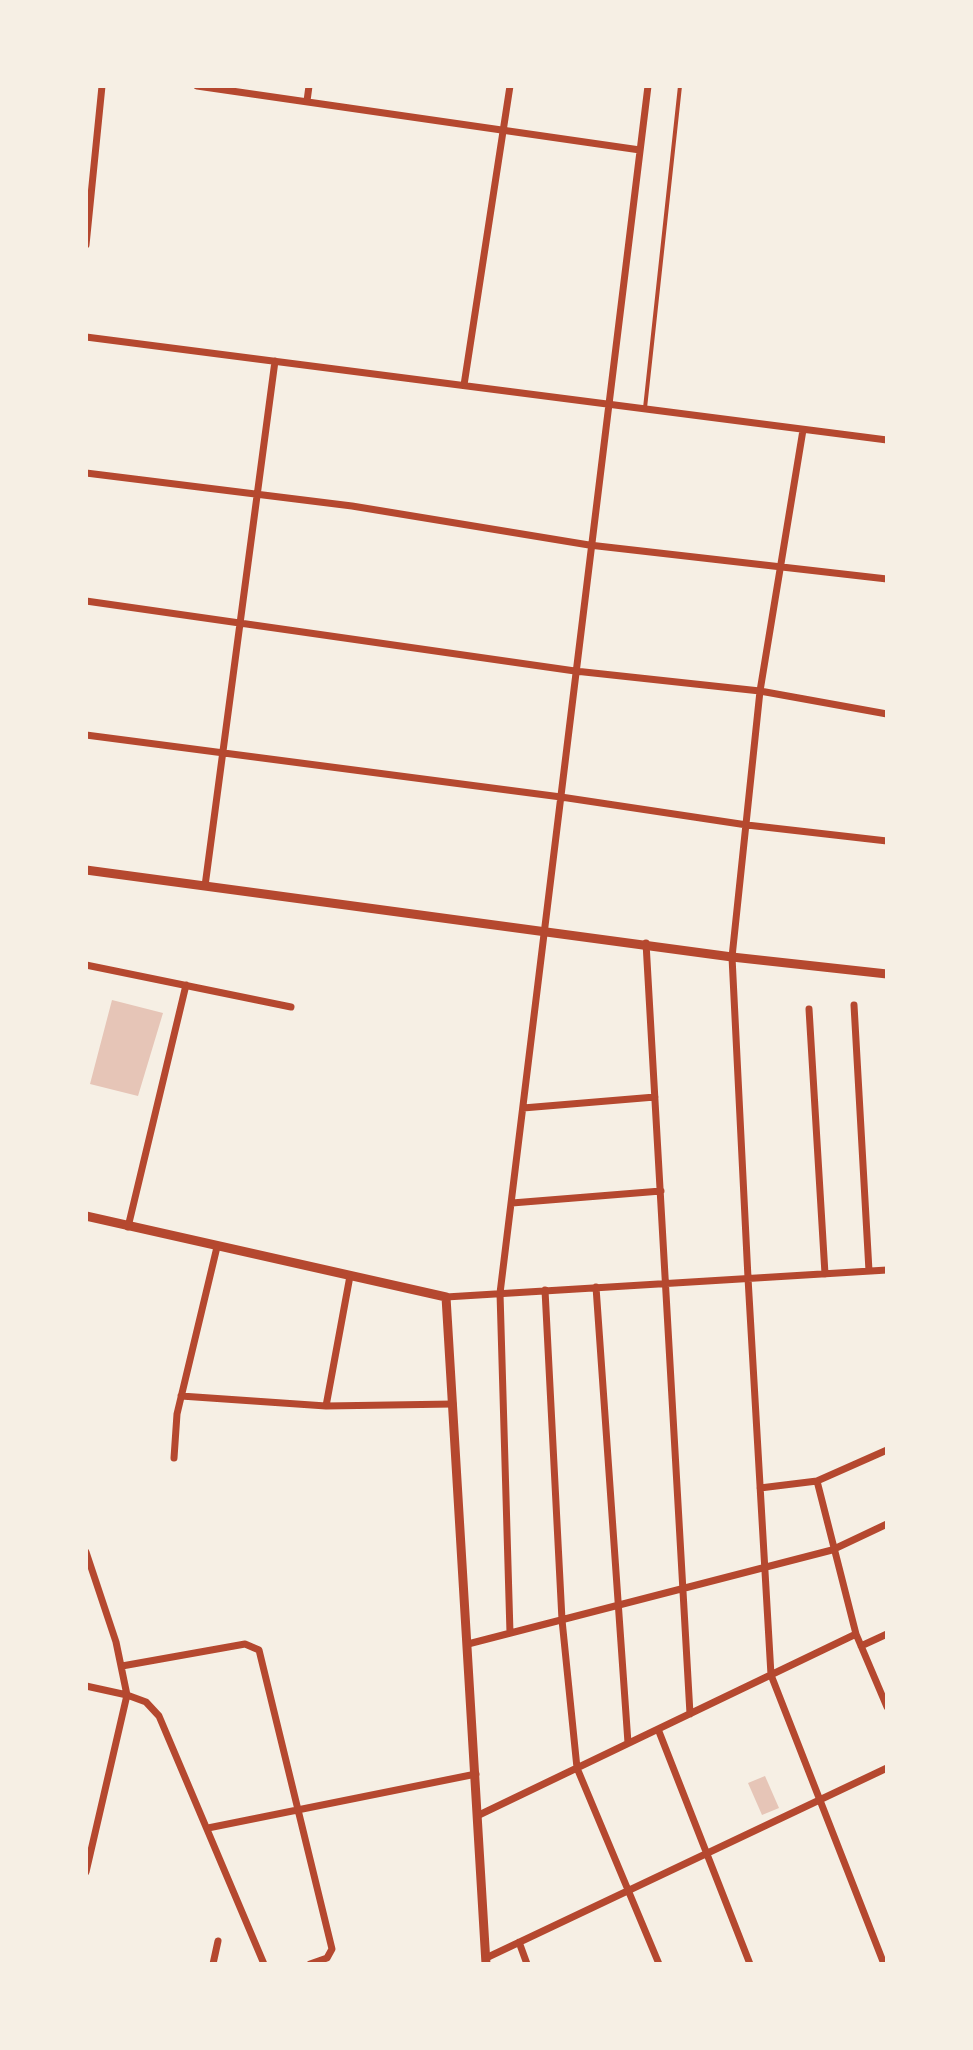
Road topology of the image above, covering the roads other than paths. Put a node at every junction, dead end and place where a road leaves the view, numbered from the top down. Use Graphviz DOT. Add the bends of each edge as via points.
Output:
graph roads {
  1 [pos="102,86"];
  2 [pos="197,86"];
  3 [pos="309,86"];
  4 [pos="510,86"];
  5 [pos="648,86"];
  6 [pos="680,86"];
  7 [pos="307,101"];
  8 [pos="504,130"];
  9 [pos="640,150"];
  10 [pos="86,245"];
  11 [pos="86,337"];
  12 [pos="275,361"];
  13 [pos="464,385"];
  14 [pos="609,404"];
  15 [pos="645,408"];
  16 [pos="803,430"];
  17 [pos="887,440"];
  18 [pos="86,473"];
  19 [pos="257,495"];
  20 [pos="589,545"];
  21 [pos="781,565"];
  22 [pos="887,579"];
  23 [pos="86,601"];
  24 [pos="240,621"];
  25 [pos="575,671"];
  26 [pos="760,691"];
  27 [pos="887,714"];
  28 [pos="86,735"];
  29 [pos="223,753"];
  30 [pos="561,797"];
  31 [pos="747,825"];
  32 [pos="887,828"];
  33 [pos="886,840"];
  34 [pos="86,870"];
  35 [pos="205,886"];
  36 [pos="545,929"];
  37 [pos="646,943"];
  38 [pos="732,957"];
  39 [pos="86,965"];
  40 [pos="887,974"];
  41 [pos="186,985"];
  42 [pos="854,1005"];
  43 [pos="291,1007"];
  44 [pos="809,1009"];
  45 [pos="655,1097"];
  46 [pos="523,1108"];
  47 [pos="661,1191"];
  48 [pos="512,1203"];
  49 [pos="86,1216"];
  50 [pos="128,1227"];
  51 [pos="217,1247"];
  52 [pos="887,1270"];
  53 [pos="869,1271"];
  54 [pos="825,1274"];
  55 [pos="350,1276"];
  56 [pos="748,1278"];
  57 [pos="667,1283"];
  58 [pos="596,1287"];
  59 [pos="545,1290"];
  60 [pos="500,1293"];
  61 [pos="446,1297"];
  62 [pos="181,1396"];
  63 [pos="453,1404"];
  64 [pos="326,1406"];
  65 [pos="887,1450"];
  66 [pos="174,1458"];
  67 [pos="817,1481"];
  68 [pos="760,1488"];
  69 [pos="887,1524"];
  70 [pos="832,1550"];
  71 [pos="86,1552"];
  72 [pos="766,1567"];
  73 [pos="683,1590"];
  74 [pos="619,1606"];
  75 [pos="562,1620"];
  76 [pos="510,1633"];
  77 [pos="856,1634"];
  78 [pos="887,1634"];
  79 [pos="468,1644"];
  80 [pos="861,1646"];
  81 [pos="122,1666"];
  82 [pos="771,1675"];
  83 [pos="86,1686"];
  84 [pos="127,1695"];
  85 [pos="887,1706"];
  86 [pos="690,1714"];
  87 [pos="658,1729"];
  88 [pos="628,1743"];
  89 [pos="577,1768"];
  90 [pos="887,1768"];
  91 [pos="476,1774"];
  92 [pos="820,1800"];
  93 [pos="298,1809"];
  94 [pos="479,1815"];
  95 [pos="208,1828"];
  96 [pos="707,1853"];
  97 [pos="86,1872"];
  98 [pos="630,1890"];
  99 [pos="218,1941"];
  100 [pos="519,1942"];
  101 [pos="486,1961"];
  102 [pos="213,1964"];
  103 [pos="264,1964"];
  104 [pos="310,1964"];
  105 [pos="527,1964"];
  106 [pos="659,1964"];
  107 [pos="750,1964"];
  108 [pos="884,1964"];
  1 -- 10 [label="street"];
  2 -- 7 [label="street"];
  3 -- 7 [label="street"];
  4 -- 8 [label="street"];
  5 -- 9 [label="street"];
  6 -- 15 [label="lane"];
  7 -- 8 [label="street"];
  8 -- 9 [label="street"];
  8 -- 13 [label="street"];
  9 -- 14 [label="street"];
  11 -- 12 [label="street"];
  12 -- 13 [label="street"];
  12 -- 19 [label="street"];
  13 -- 14 [label="street"];
  14 -- 15 [label="street"];
  14 -- 20 [label="street"];
  15 -- 16 [label="street"];
  16 -- 17 [label="street"];
  16 -- 21 [label="street"];
  18 -- 19 [label="street"];
  19 -- 20 [label="street"];
  19 -- 24 [label="street"];
  20 -- 21 [label="street"];
  20 -- 25 [label="street"];
  21 -- 22 [label="street"];
  21 -- 26 [label="street"];
  23 -- 24 [label="street"];
  24 -- 25 [label="street"];
  24 -- 29 [label="street"];
  25 -- 26 [label="street"];
  25 -- 30 [label="street"];
  26 -- 27 [label="street"];
  26 -- 31 [label="street"];
  28 -- 29 [label="street"];
  29 -- 30 [label="street"];
  29 -- 35 [label="street"];
  30 -- 31 [label="street"];
  30 -- 36 [label="street"];
  31 -- 33 [label="street"];
  31 -- 38 [label="street"];
  32 -- 33 [label="street"];
  34 -- 35 [label="street"];
  35 -- 36 [label="street"];
  36 -- 37 [label="street"];
  36 -- 46 [label="street"];
  37 -- 38 [label="street"];
  37 -- 45 [label="street"];
  38 -- 40 [label="street"];
  38 -- 56 [label="street"];
  39 -- 41 [label="street"];
  41 -- 43 [label="street"];
  41 -- 50 [label="street"];
  42 -- 53 [label="street"];
  44 -- 54 [label="street"];
  45 -- 46 [label="street"];
  45 -- 47 [label="street"];
  46 -- 48 [label="street"];
  47 -- 48 [label="street"];
  47 -- 57 [label="street"];
  48 -- 60 [label="street"];
  49 -- 50 [label="street"];
  50 -- 51 [label="street"];
  51 -- 55 [label="street"];
  51 -- 62 [label="street"];
  52 -- 53 [label="street"];
  53 -- 54 [label="street"];
  54 -- 56 [label="street"];
  55 -- 61 [label="street"];
  55 -- 64 [label="street"];
  56 -- 57 [label="street"];
  56 -- 68 [label="street"];
  57 -- 58 [label="street"];
  57 -- 73 [label="street"];
  58 -- 59 [label="street"];
  58 -- 74 [label="street"];
  59 -- 60 [label="street"];
  59 -- 75 [label="street"];
  60 -- 61 [label="street"];
  60 -- 76 [label="street"];
  61 -- 63 [label="street"];
  62 -- 64 [label="street"];
  62 -- 66 [label="street"];
  63 -- 64 [label="street"];
  63 -- 79 [label="street"];
  65 -- 67 [label="street"];
  67 -- 68 [label="street"];
  67 -- 70 [label="street"];
  68 -- 72 [label="street"];
  69 -- 70 [label="street"];
  70 -- 72 [label="street"];
  70 -- 77 [label="street"];
  71 -- 81 [label="street"];
  72 -- 73 [label="street"];
  72 -- 82 [label="street"];
  73 -- 74 [label="street"];
  73 -- 86 [label="street"];
  74 -- 75 [label="street"];
  74 -- 88 [label="street"];
  75 -- 76 [label="street"];
  75 -- 89 [label="street"];
  76 -- 79 [label="street"];
  77 -- 80 [label="street"];
  77 -- 82 [label="street"];
  78 -- 80 [label="street"];
  79 -- 91 [label="street"];
  80 -- 85 [label="street"];
  81 -- 84 [label="street"];
  81 -- 93 [label="street" via="245,1644 255,1647"];
  82 -- 86 [label="street"];
  82 -- 92 [label="street"];
  83 -- 84 [label="street"];
  84 -- 95 [label="street" via="154,1709"];
  84 -- 97 [label="street"];
  86 -- 87 [label="street"];
  87 -- 88 [label="street"];
  87 -- 96 [label="street"];
  88 -- 89 [label="street"];
  89 -- 94 [label="street"];
  89 -- 98 [label="street"];
  90 -- 92 [label="street"];
  91 -- 93 [label="street"];
  91 -- 94 [label="street"];
  92 -- 96 [label="street"];
  92 -- 108 [label="street"];
  93 -- 95 [label="street"];
  93 -- 104 [label="street" via="332,1949 327,1958"];
  94 -- 101 [label="street"];
  95 -- 103 [label="street"];
  96 -- 98 [label="street"];
  96 -- 107 [label="street"];
  98 -- 100 [label="street"];
  98 -- 106 [label="street"];
  99 -- 102 [label="street"];
  100 -- 101 [label="street"];
  100 -- 105 [label="street"];
}
